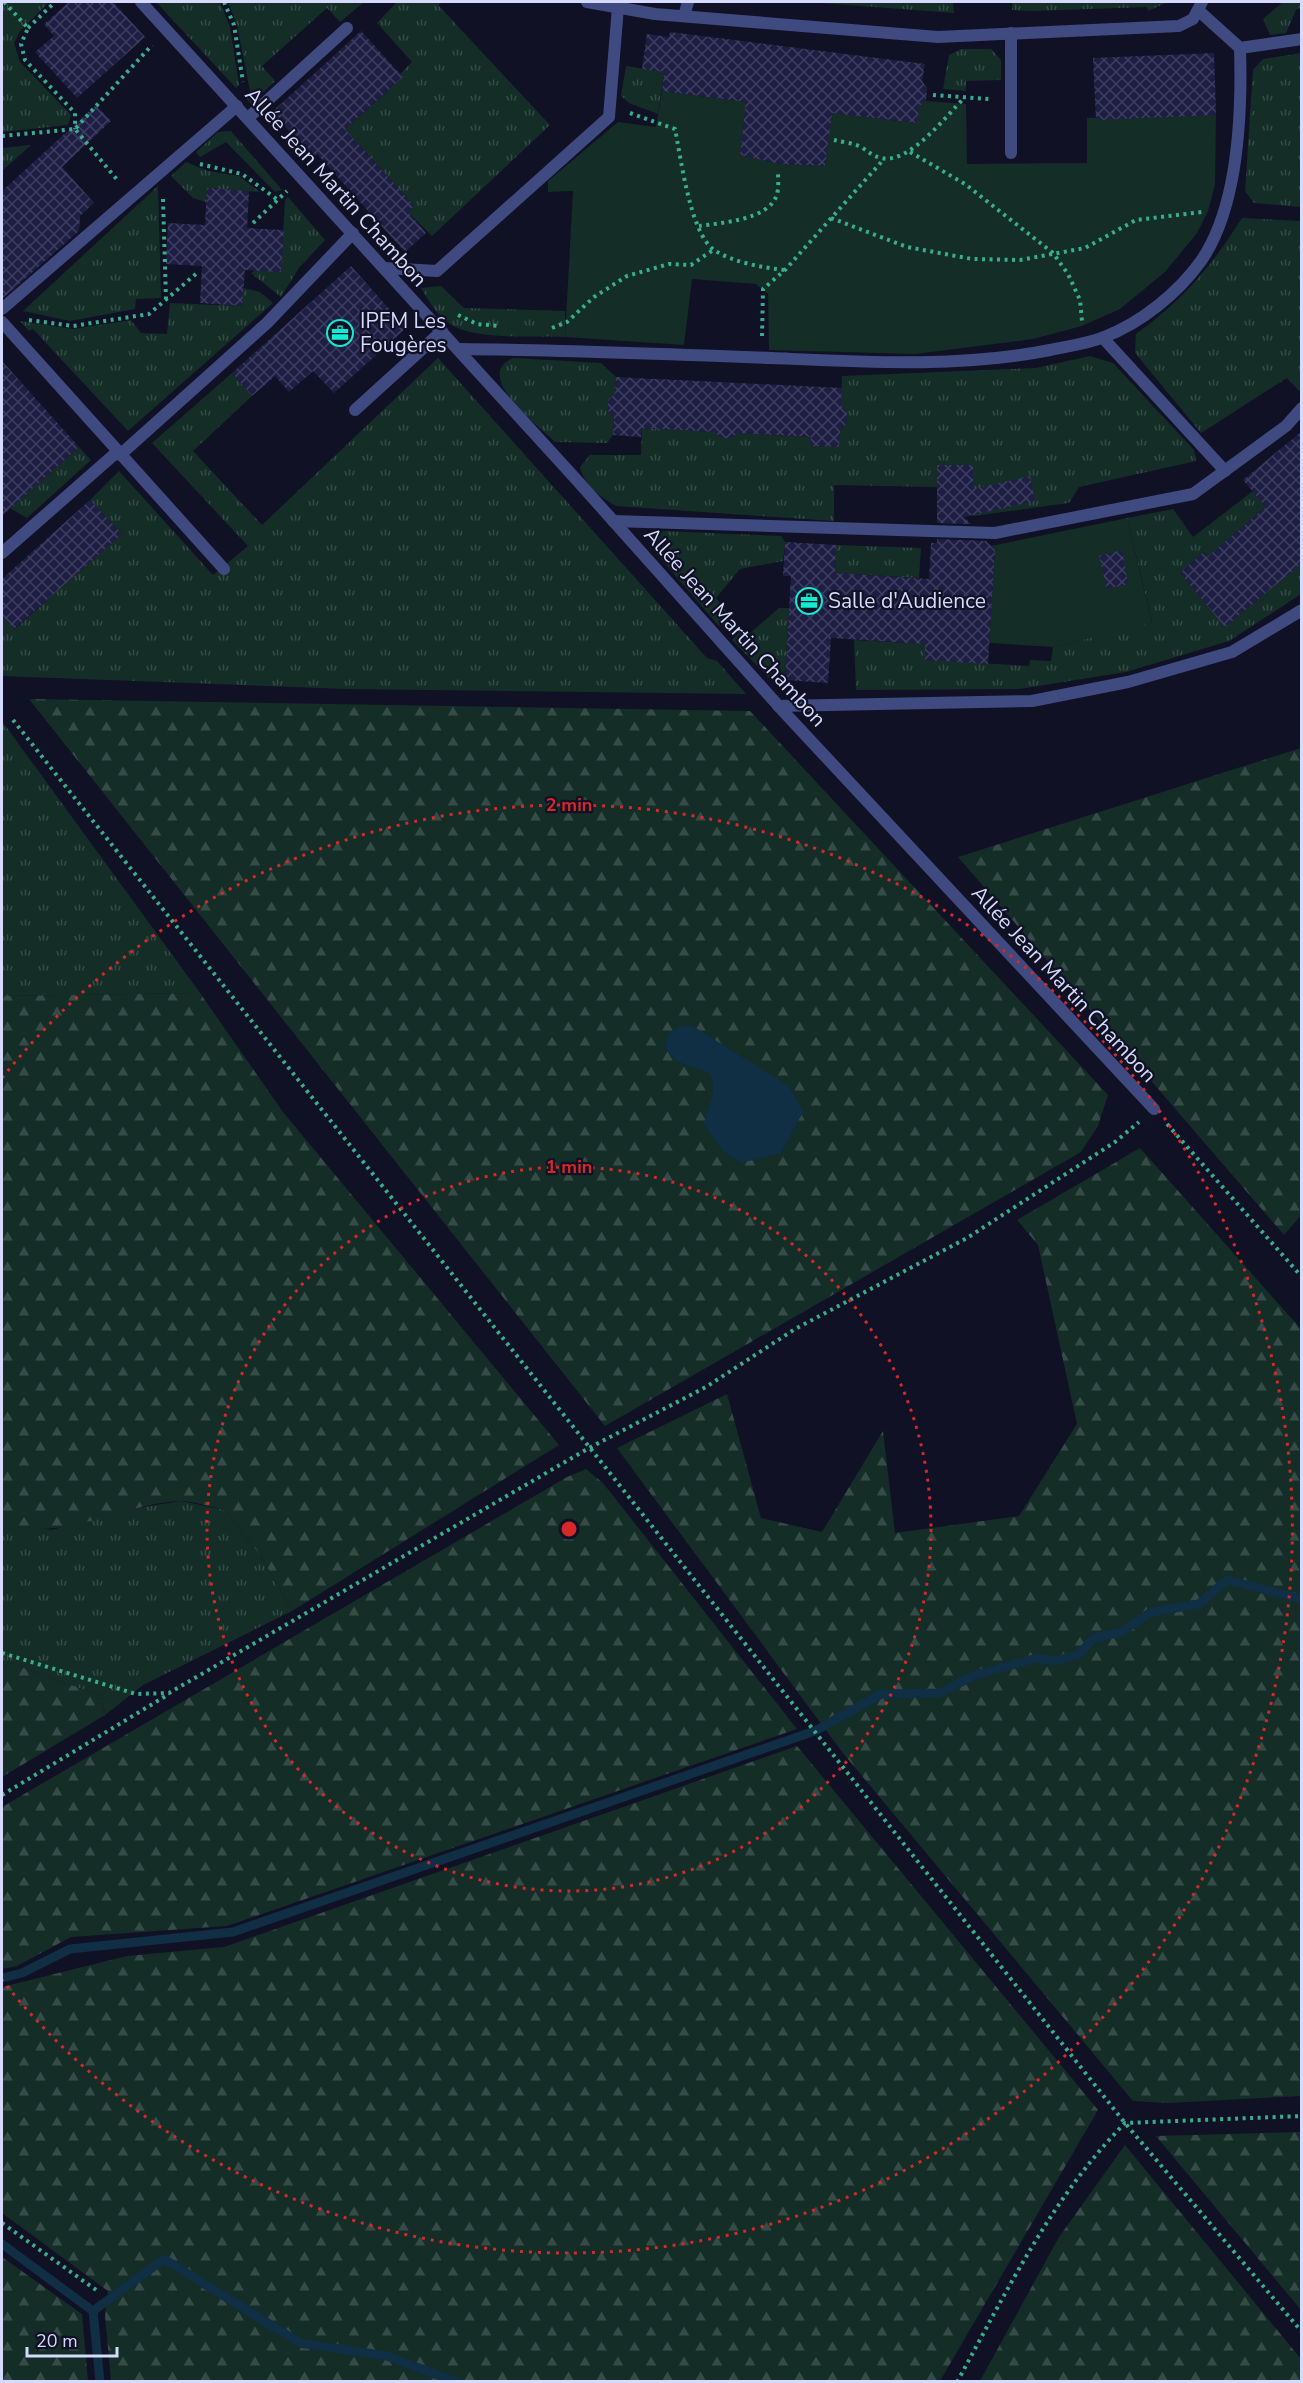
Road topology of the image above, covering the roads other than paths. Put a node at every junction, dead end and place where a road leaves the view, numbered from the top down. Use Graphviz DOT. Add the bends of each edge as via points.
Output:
graph roads {
  1 [pos="141,2"];
  2 [pos="587,2"];
  3 [pos="688,2"];
  4 [pos="1200,6"];
  5 [pos="618,7"];
  6 [pos="684,16"];
  7 [pos="347,28"];
  8 [pos="1011,33"];
  9 [pos="1302,39"];
  10 [pos="1240,48"];
  11 [pos="237,106"];
  12 [pos="248,118"];
  13 [pos="1011,153"];
  14 [pos="353,233"];
  15 [pos="384,268"];
  16 [pos="2,309"];
  17 [pos="2,322"];
  18 [pos="442,332"];
  19 [pos="1103,338"];
  20 [pos="458,349"];
  21 [pos="1302,408"];
  22 [pos="355,410"];
  23 [pos="119,454"];
  24 [pos="1225,471"];
  25 [pos="613,521"];
  26 [pos="2,553"];
  27 [pos="224,569"];
  28 [pos="1302,609"];
  29 [pos="778,706"];
  30 [pos="1154,1109"];
  1 -- 11 [label="street, Allée Jean Martin Chambon"];
  2 -- 5 [label="street"];
  3 -- 6 [label="street"];
  4 -- 8 [label="street" via="1193,19 1179,26"];
  4 -- 10 [label="street"];
  5 -- 6 [label="street"];
  5 -- 15 [label="street" via="609,117 438,272"];
  6 -- 8 [label="street" via="938,37"];
  7 -- 12 [label="street"];
  8 -- 13 [label="street"];
  9 -- 10 [label="street"];
  10 -- 19 [label="street" via="1242,96 1227,209 1201,260 1177,289"];
  11 -- 12 [label="street, Allée Jean Martin Chambon"];
  11 -- 16 [label="street"];
  12 -- 14 [label="street, Allée Jean Martin Chambon"];
  14 -- 15 [label="street, Allée Jean Martin Chambon"];
  14 -- 23 [label="street" via="267,323"];
  15 -- 18 [label="street, Allée Jean Martin Chambon"];
  17 -- 23 [label="street"];
  18 -- 20 [label="street, Allée Jean Martin Chambon"];
  18 -- 22 [label="street"];
  19 -- 20 [label="street" via="1010,358 871,363 589,350"];
  19 -- 24 [label="street"];
  20 -- 25 [label="street, Allée Jean Martin Chambon"];
  21 -- 24 [label="street" via="1286,426"];
  23 -- 26 [label="street"];
  23 -- 27 [label="street"];
  24 -- 25 [label="street" via="1193,494 995,533"];
  25 -- 29 [label="street, Allée Jean Martin Chambon"];
  28 -- 29 [label="street" via="1232,651 1128,682 1032,701"];
  29 -- 30 [label="street, Allée Jean Martin Chambon"];
}
